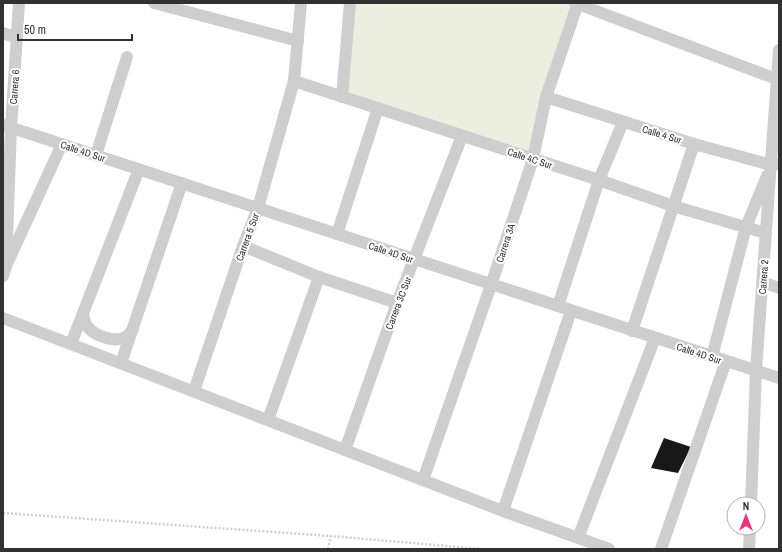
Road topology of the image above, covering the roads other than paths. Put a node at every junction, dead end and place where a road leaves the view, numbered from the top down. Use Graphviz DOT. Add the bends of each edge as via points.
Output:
graph roads {
  1 [pos="19,3"];
  2 [pos="154,3"];
  3 [pos="301,3"];
  4 [pos="350,3"];
  5 [pos="577,3"];
  6 [pos="3,33"];
  7 [pos="18,38"];
  8 [pos="298,41"];
  9 [pos="779,50"];
  10 [pos="127,57"];
  11 [pos="778,80"];
  12 [pos="294,81"];
  13 [pos="342,97"];
  14 [pos="546,97"];
  15 [pos="378,108"];
  16 [pos="623,122"];
  17 [pos="7,126"];
  18 [pos="462,136"];
  19 [pos="62,144"];
  20 [pos="694,144"];
  21 [pos="96,155"];
  22 [pos="532,159"];
  23 [pos="775,164"];
  24 [pos="139,169"];
  25 [pos="599,180"];
  26 [pos="182,183"];
  27 [pos="672,206"];
  28 [pos="258,208"];
  29 [pos="746,227"];
  30 [pos="766,233"];
  31 [pos="337,234"];
  32 [pos="244,246"];
  33 [pos="415,260"];
  34 [pos="5,271"];
  35 [pos="319,277"];
  36 [pos="763,282"];
  37 [pos="491,285"];
  38 [pos="779,288"];
  39 [pos="397,303"];
  40 [pos="558,306"];
  41 [pos="571,311"];
  42 [pos="83,314"];
  43 [pos="3,318"];
  44 [pos="133,329"];
  45 [pos="632,331"];
  46 [pos="655,338"];
  47 [pos="71,344"];
  48 [pos="712,357"];
  49 [pos="726,362"];
  50 [pos="122,363"];
  51 [pos="756,370"];
  52 [pos="779,378"];
  53 [pos="194,391"];
  54 [pos="268,420"];
  55 [pos="345,450"];
  56 [pos="424,480"];
  57 [pos="750,496"];
  58 [pos="503,511"];
  59 [pos="750,536"];
  60 [pos="578,538"];
  61 [pos="609,549"];
  62 [pos="661,549"];
  63 [pos="749,549"];
  1 -- 7 [label="street, Carrera 6"];
  2 -- 8 [label="street"];
  3 -- 8 [label="street, Carrera 5 Sur"];
  4 -- 13 [label="street"];
  5 -- 11 [label="street"];
  5 -- 14 [label="street, Carrera 3A"];
  6 -- 7 [label="street"];
  7 -- 17 [label="street, Carrera 6"];
  8 -- 12 [label="street, Carrera 5 Sur"];
  9 -- 11 [label="street, Carrera 2"];
  10 -- 21 [label="street"];
  11 -- 23 [label="street, Carrera 2"];
  12 -- 13 [label="street, Calle 4C Sur"];
  12 -- 28 [label="street, Carrera 5 Sur"];
  13 -- 15 [label="street, Calle 4C Sur"];
  14 -- 16 [label="street, Calle 4 Sur"];
  14 -- 22 [label="street, Carrera 3A"];
  15 -- 18 [label="street, Calle 4C Sur"];
  15 -- 31 [label="street"];
  16 -- 20 [label="street, Calle 4 Sur"];
  16 -- 25 [label="street"];
  17 -- 19 [label="street, Calle 4D Sur"];
  17 -- 34 [label="street, Carrera 6"];
  18 -- 22 [label="street, Calle 4C Sur"];
  18 -- 33 [label="street, Carrera 3C Sur"];
  19 -- 21 [label="street, Calle 4D Sur"];
  19 -- 34 [label="street"];
  20 -- 23 [label="street, Calle 4 Sur"];
  20 -- 27 [label="street"];
  21 -- 24 [label="street, Calle 4D Sur"];
  22 -- 25 [label="street, Calle 4C Sur"];
  22 -- 37 [label="street, Carrera 3A"];
  23 -- 29 [label="street"];
  23 -- 30 [label="street, Carrera 2"];
  24 -- 26 [label="street, Calle 4D Sur"];
  24 -- 42 [label="street"];
  25 -- 27 [label="street, Calle 4C Sur"];
  25 -- 40 [label="street"];
  26 -- 28 [label="street, Calle 4D Sur"];
  26 -- 44 [label="street"];
  27 -- 29 [label="street, Calle 4C Sur"];
  27 -- 45 [label="street"];
  28 -- 31 [label="street, Calle 4D Sur"];
  28 -- 32 [label="street, Carrera 5 Sur"];
  29 -- 30 [label="street, Calle 4C Sur"];
  29 -- 48 [label="street"];
  30 -- 36 [label="street, Carrera 2"];
  31 -- 33 [label="street, Calle 4D Sur"];
  32 -- 35 [label="street"];
  32 -- 53 [label="street, Carrera 5 Sur"];
  33 -- 37 [label="street, Calle 4D Sur"];
  33 -- 39 [label="street, Carrera 3C Sur"];
  35 -- 39 [label="street"];
  35 -- 54 [label="street"];
  36 -- 38 [label="street"];
  36 -- 51 [label="street, Carrera 2"];
  37 -- 40 [label="street, Calle 4D Sur"];
  37 -- 56 [label="street, Carrera 3A"];
  39 -- 55 [label="street, Carrera 3C Sur"];
  40 -- 41 [label="street, Calle 4D Sur"];
  41 -- 45 [label="street, Calle 4D Sur"];
  41 -- 58 [label="street"];
  42 -- 44 [label="street" via="92,332 111,339 127,336"];
  42 -- 47 [label="street"];
  43 -- 47 [label="street"];
  44 -- 50 [label="street"];
  45 -- 46 [label="street, Calle 4D Sur"];
  46 -- 48 [label="street, Calle 4D Sur"];
  46 -- 60 [label="street"];
  47 -- 50 [label="street"];
  48 -- 49 [label="street, Calle 4D Sur"];
  49 -- 51 [label="street, Calle 4D Sur"];
  49 -- 62 [label="street"];
  50 -- 53 [label="street"];
  51 -- 52 [label="street, Calle 4D Sur"];
  51 -- 57 [label="street, Carrera 2"];
  53 -- 54 [label="street"];
  54 -- 55 [label="street"];
  55 -- 56 [label="street"];
  56 -- 58 [label="street"];
  58 -- 60 [label="street"];
  59 -- 63 [label="street"];
  60 -- 61 [label="street"];
}
